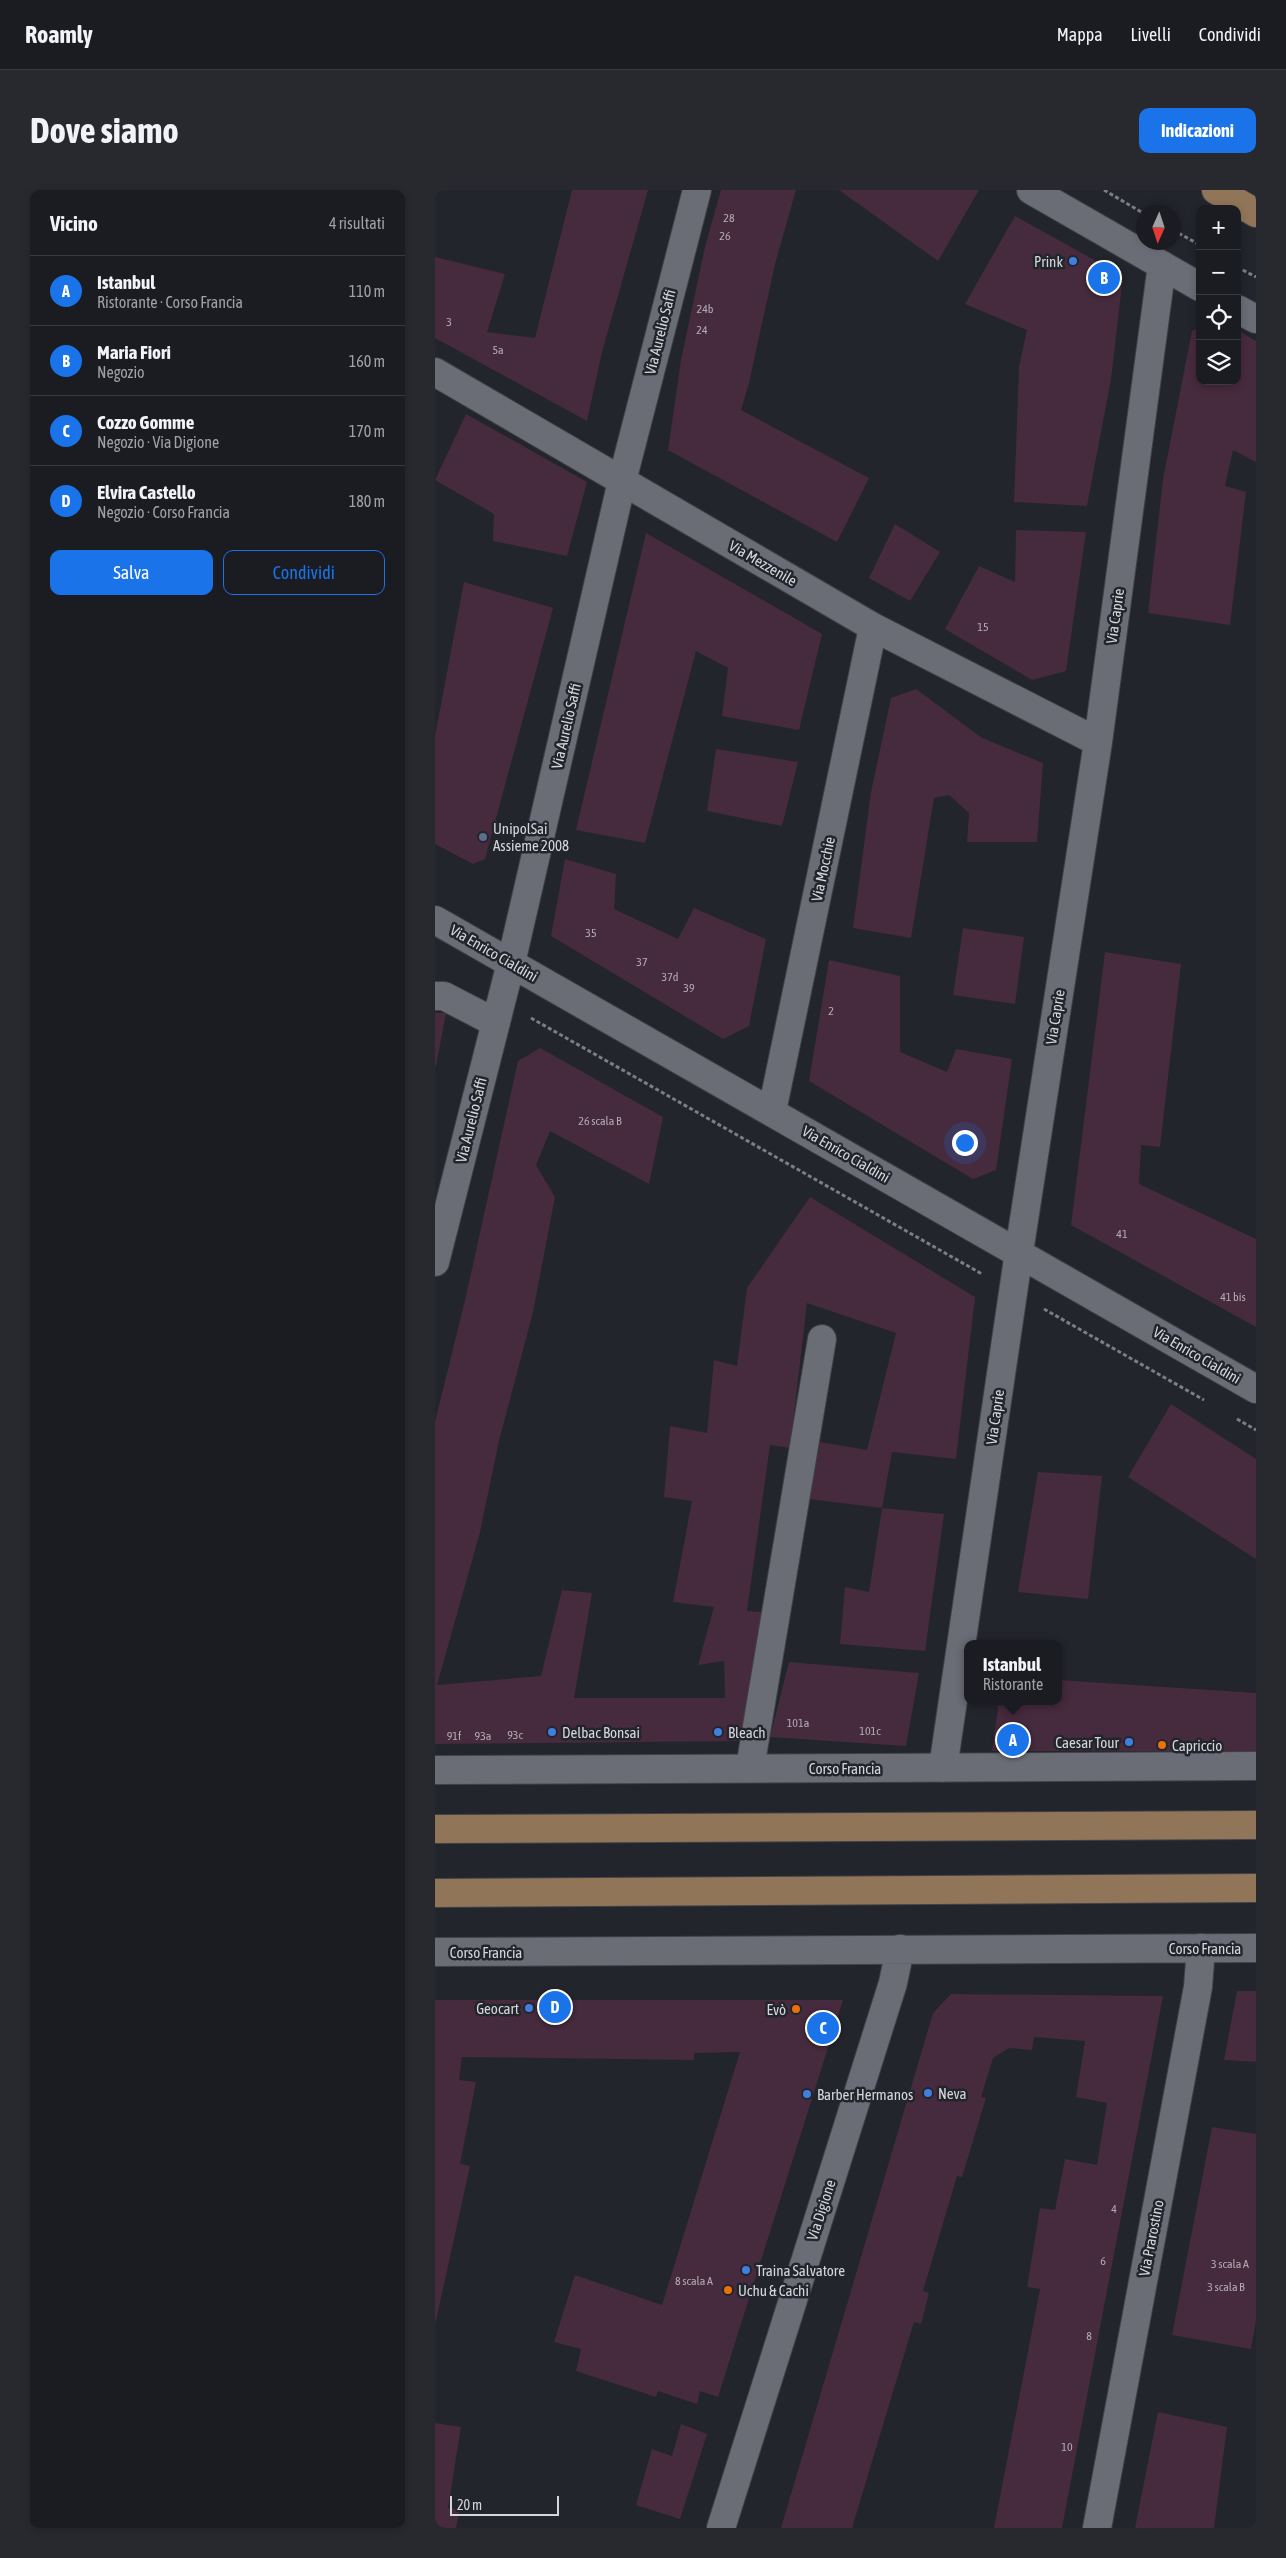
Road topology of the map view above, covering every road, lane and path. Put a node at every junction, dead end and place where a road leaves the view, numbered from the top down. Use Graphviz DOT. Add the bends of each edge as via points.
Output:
graph roads {
  1 [pos="697,190"];
  2 [pos="1031,190"];
  3 [pos="1104,190"];
  4 [pos="1216,190"];
  5 [pos="1136,209"];
  6 [pos="1256,213"];
  7 [pos="1181,234"];
  8 [pos="1196,243"];
  9 [pos="1161,265"];
  10 [pos="1241,269"];
  11 [pos="1256,277"];
  12 [pos="1196,285"];
  13 [pos="1241,310"];
  14 [pos="1256,319"];
  15 [pos="435,372"];
  16 [pos="622,481"];
  17 [pos="873,627"];
  18 [pos="1098,742"];
  19 [pos="435,920"];
  20 [pos="511,963"];
  21 [pos="435,996"];
  22 [pos="499,1012"];
  23 [pos="771,1111"];
  24 [pos="1019,1252"];
  25 [pos="435,1262"];
  26 [pos="1013,1292"];
  27 [pos="822,1339"];
  28 [pos="1256,1389"];
  29 [pos="1213,1405"];
  30 [pos="1230,1415"];
  31 [pos="1256,1430"];
  32 [pos="1256,1766"];
  33 [pos="750,1768"];
  34 [pos="943,1768"];
  35 [pos="435,1770"];
  36 [pos="1256,1825"];
  37 [pos="435,1829"];
  38 [pos="1256,1888"];
  39 [pos="435,1893"];
  40 [pos="1201,1948"];
  41 [pos="1256,1948"];
  42 [pos="901,1949"];
  43 [pos="435,1952"];
  44 [pos="721,2528"];
  45 [pos="1097,2528"];
  1 -- 16 [label="street, Via Aurelio Saffi"];
  2 -- 9 [label="street"];
  3 -- 5 [label="path"];
  4 -- 6 [label="main road"];
  7 -- 8 [label="path"];
  9 -- 12 [label="street"];
  9 -- 18 [label="street, Via Caprie"];
  10 -- 11 [label="path"];
  13 -- 14 [label="street"];
  15 -- 16 [label="street, Via Mezzenile"];
  16 -- 17 [label="street, Via Mezzenile"];
  16 -- 20 [label="street, Via Aurelio Saffi"];
  17 -- 18 [label="street, Via Mezzenile"];
  17 -- 23 [label="street, Via Mocchie"];
  18 -- 24 [label="street, Via Caprie"];
  19 -- 20 [label="street, Via Enrico Cialdini"];
  20 -- 22 [label="street, Via Aurelio Saffi"];
  20 -- 23 [label="street, Via Enrico Cialdini"];
  21 -- 22 [label="street"];
  22 -- 25 [label="street, Via Aurelio Saffi"];
  22 -- 26 [label="path"];
  23 -- 24 [label="street, Via Enrico Cialdini"];
  24 -- 26 [label="street, Via Caprie"];
  24 -- 28 [label="street, Via Enrico Cialdini"];
  26 -- 29 [label="path"];
  26 -- 34 [label="street, Via Caprie"];
  27 -- 33 [label="street"];
  30 -- 31 [label="path"];
  32 -- 34 [label="street, Corso Francia"];
  33 -- 34 [label="street, Corso Francia"];
  33 -- 35 [label="street, Corso Francia"];
  36 -- 37 [label="main road"];
  38 -- 39 [label="main road"];
  40 -- 41 [label="street, Corso Francia"];
  40 -- 42 [label="street, Corso Francia"];
  40 -- 45 [label="street, Via Prarostino" via="1198,1987"];
  42 -- 43 [label="street, Corso Francia"];
  42 -- 44 [label="street, Via Digione"];
}
